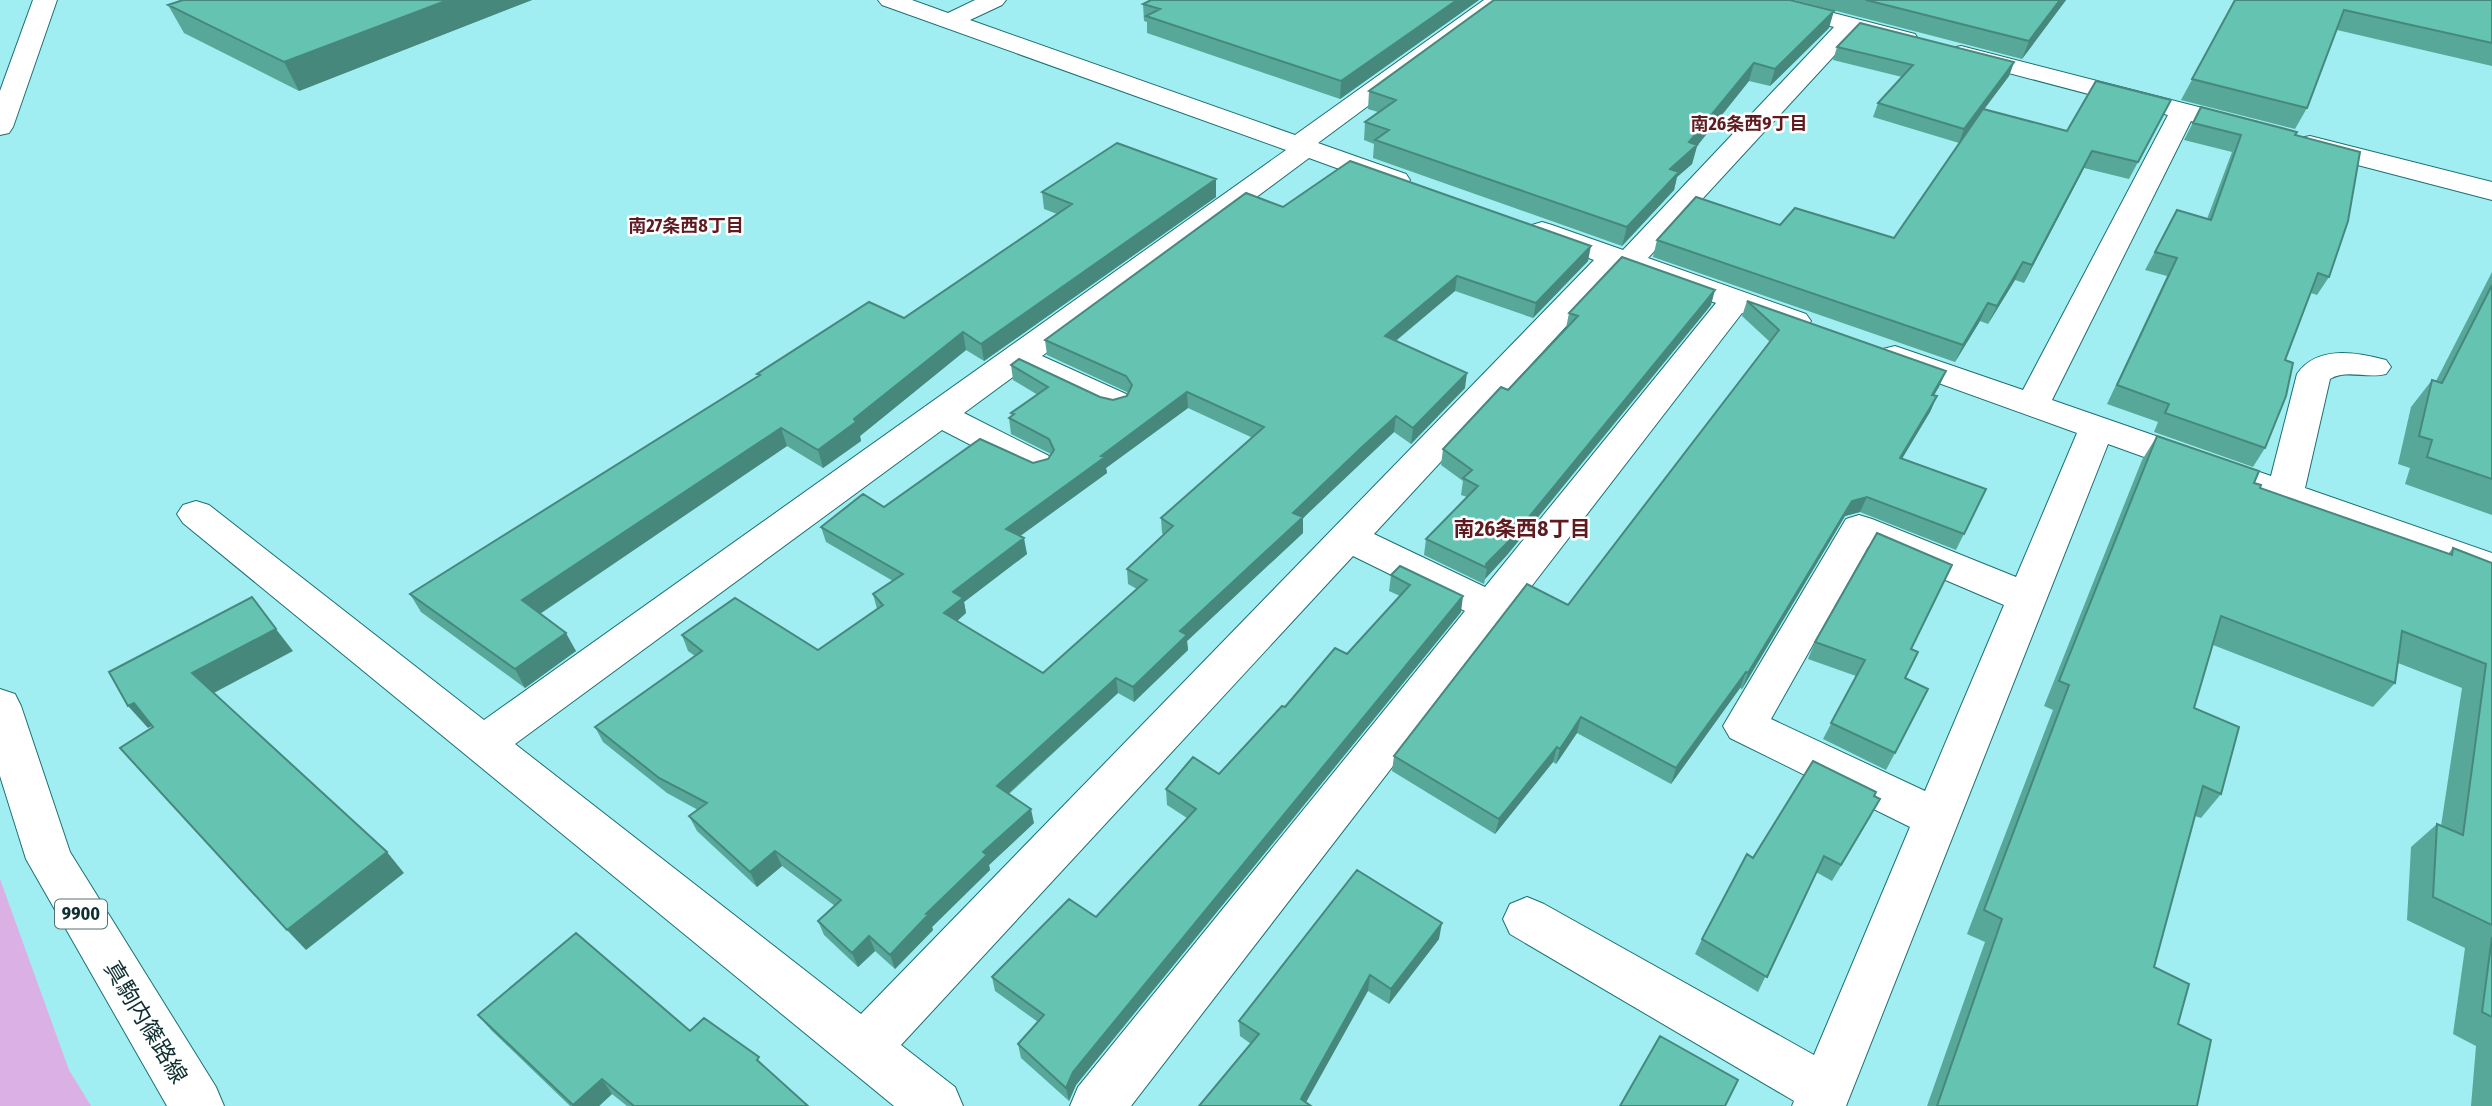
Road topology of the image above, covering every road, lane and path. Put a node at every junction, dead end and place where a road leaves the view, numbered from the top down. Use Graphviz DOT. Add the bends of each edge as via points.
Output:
graph roads {
  1 [pos="45,0"];
  2 [pos="890,0"];
  3 [pos="994,0"];
  4 [pos="1499,0"];
  5 [pos="1756,0"];
  6 [pos="950,21"];
  7 [pos="1850,24"];
  8 [pos="2183,111"];
  9 [pos="0,127"];
  10 [pos="1302,147"];
  11 [pos="1422,189"];
  12 [pos="2492,191"];
  13 [pos="1511,220"];
  14 [pos="1621,259"];
  15 [pos="1735,300"];
  16 [pos="1825,332"];
  17 [pos="1864,345"];
  18 [pos="1018,357"];
  19 [pos="2374,367"];
  20 [pos="1114,402"];
  21 [pos="2032,405"];
  22 [pos="939,414"];
  23 [pos="2097,428"];
  24 [pos="1036,464"];
  25 [pos="2285,495"];
  26 [pos="195,514"];
  27 [pos="1348,537"];
  28 [pos="2492,568"];
  29 [pos="2027,597"];
  30 [pos="1492,607"];
  31 [pos="0,706"];
  32 [pos="483,744"];
  33 [pos="1937,818"];
  34 [pos="1527,919"];
  35 [pos="863,1048"];
  36 [pos="1822,1098"];
  37 [pos="197,1106"];
  38 [pos="936,1106"];
  39 [pos="1097,1106"];
  1 -- 9 [label="street"];
  2 -- 6 [label="street"];
  3 -- 6 [label="street"];
  4 -- 10 [label="street"];
  5 -- 7 [label="street"];
  6 -- 10 [label="street"];
  7 -- 8 [label="street"];
  7 -- 14 [label="street"];
  8 -- 12 [label="street"];
  8 -- 21 [label="street"];
  10 -- 11 [label="street"];
  10 -- 18 [label="street"];
  13 -- 14 [label="street"];
  14 -- 15 [label="street"];
  14 -- 27 [label="street"];
  15 -- 16 [label="street"];
  15 -- 30 [label="street"];
  17 -- 21 [label="street"];
  18 -- 20 [label="street"];
  18 -- 22 [label="street"];
  19 -- 25 [label="street" via="2335,362 2314,374"];
  21 -- 23 [label="street"];
  22 -- 24 [label="street"];
  22 -- 32 [label="street"];
  23 -- 25 [label="street"];
  23 -- 29 [label="street"];
  25 -- 28 [label="street"];
  26 -- 32 [label="street"];
  27 -- 30 [label="street"];
  27 -- 35 [label="street"];
  29 -- 33 [label="street"];
  29 -- 33 [label="street" via="1859,528 1745,726"];
  30 -- 39 [label="street"];
  31 -- 37 [label="street, 真駒内篠路線 / 9900" via="48,859"];
  32 -- 35 [label="street"];
  33 -- 36 [label="street"];
  34 -- 36 [label="street"];
  35 -- 38 [label="street"];
}
